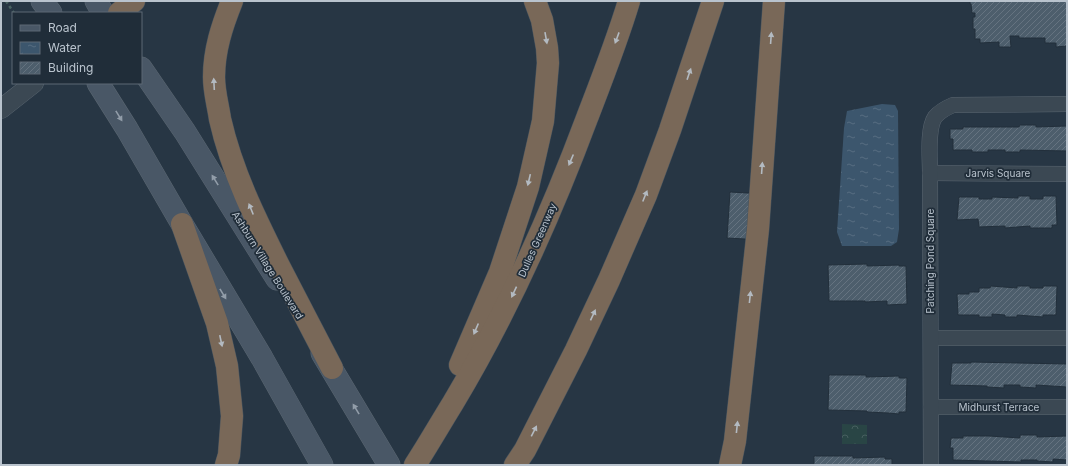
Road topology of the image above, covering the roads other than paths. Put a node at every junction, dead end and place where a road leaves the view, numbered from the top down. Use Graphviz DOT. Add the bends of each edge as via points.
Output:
graph roads {
  1 [pos="42,1"];
  2 [pos="96,1"];
  3 [pos="134,1"];
  4 [pos="232,1"];
  5 [pos="535,1"];
  6 [pos="629,1"];
  7 [pos="713,1"];
  8 [pos="774,1"];
  9 [pos="50,12"];
  10 [pos="103,12"];
  11 [pos="121,12"];
  12 [pos="142,69"];
  13 [pos="33,84"];
  14 [pos="99,84"];
  15 [pos="1067,104"];
  16 [pos="1,109"];
  17 [pos="930,173"];
  18 [pos="1067,174"];
  19 [pos="182,224"];
  20 [pos="930,338"];
  21 [pos="1067,338"];
  22 [pos="262,358"];
  23 [pos="332,368"];
  24 [pos="931,407"];
  25 [pos="1067,407"];
  26 [pos="420,458"];
  27 [pos="226,465"];
  28 [pos="322,465"];
  29 [pos="338,465"];
  30 [pos="390,465"];
  31 [pos="515,465"];
  32 [pos="730,465"];
  33 [pos="931,465"];
  1 -- 9 [label="main road"];
  2 -- 10 [label="main road"];
  3 -- 11 [label="highway"];
  23 -- 4 [label="highway, one-way" via="253,215 224,134 215,92 215,55 221,27"];
  5 -- 26 [label="highway, one-way" via="542,20 548,63 543,121 528,187 500,272"];
  6 -- 26 [label="highway, Dulles Greenway, one-way" via="575,150 532,252 467,380"];
  31 -- 7 [label="highway, one-way" via="576,350 643,202"];
  32 -- 8 [label="highway, one-way" via="735,441 758,229"];
  23 -- 12 [label="main road, Ashburn Village Boulevard, one-way" via="185,132"];
  13 -- 16 [label="street"];
  14 -- 19 [label="main road, one-way"];
  15 -- 17 [label="street, Patching Pond Square" via="954,105 943,110 935,117 931,127"];
  17 -- 18 [label="street, Jarvis Square"];
  17 -- 20 [label="street, Patching Pond Square"];
  19 -- 22 [label="main road, one-way"];
  19 -- 27 [label="highway, one-way" via="217,323 227,366 232,416"];
  20 -- 21 [label="street"];
  20 -- 24 [label="street, Patching Pond Square"];
  22 -- 28 [label="main road"];
  22 -- 29 [label="main road"];
  30 -- 23 [label="main road, Ashburn Village Boulevard, one-way"];
  24 -- 25 [label="street, Midhurst Terrace"];
  24 -- 33 [label="street, Patching Pond Square"];
}
